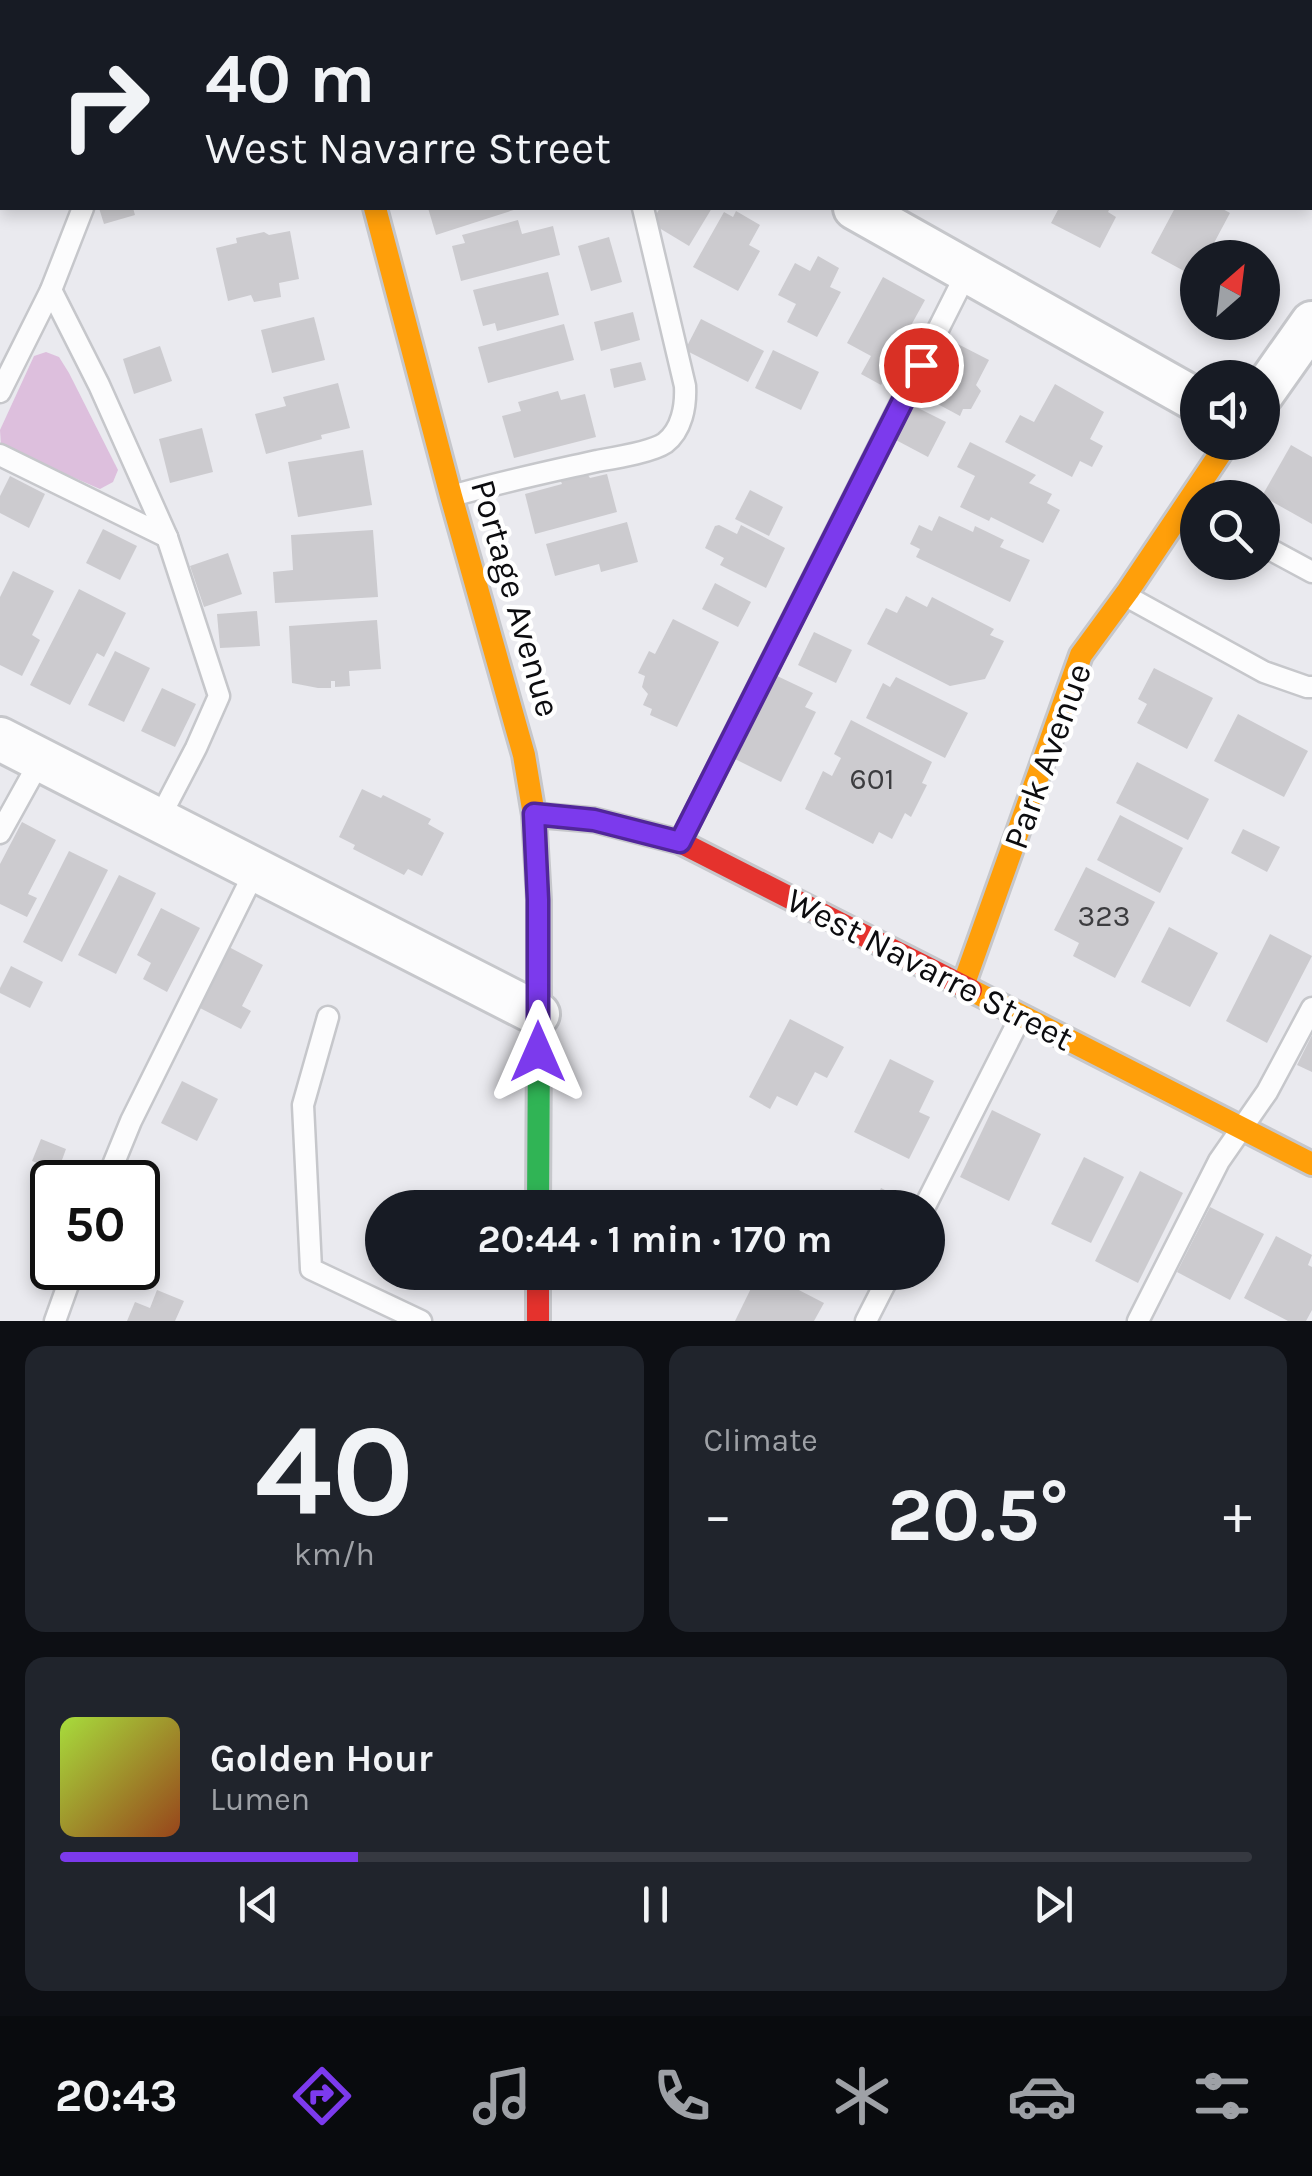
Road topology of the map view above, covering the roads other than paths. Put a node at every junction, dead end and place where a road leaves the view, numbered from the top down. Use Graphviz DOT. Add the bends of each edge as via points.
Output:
graph roads {
  1 [pos="83,210"];
  2 [pos="377,210"];
  3 [pos="643,210"];
  4 [pos="859,210"];
  5 [pos="968,270"];
  6 [pos="51,290"];
  7 [pos="1312,323"];
  8 [pos="1280,368"];
  9 [pos="1180,390"];
  10 [pos="0,392"];
  11 [pos="0,455"];
  12 [pos="450,496"];
  13 [pos="1180,523"];
  14 [pos="167,537"];
  15 [pos="1280,555"];
  16 [pos="1312,572"];
  17 [pos="1125,595"];
  18 [pos="1312,687"];
  19 [pos="0,739"];
  20 [pos="40,760"];
  21 [pos="534,814"];
  22 [pos="159,819"];
  23 [pos="0,833"];
  24 [pos="680,842"];
  25 [pos="256,870"];
  26 [pos="963,986"];
  27 [pos="1312,1008"];
  28 [pos="538,1014"];
  29 [pos="1021,1016"];
  30 [pos="328,1017"];
  31 [pos="1242,1129"];
  32 [pos="115,1160"];
  33 [pos="1312,1164"];
  34 [pos="538,1190"];
  35 [pos="933,1190"];
  36 [pos="66,1290"];
  37 [pos="538,1290"];
  38 [pos="882,1290"];
  39 [pos="55,1321"];
  40 [pos="421,1321"];
  41 [pos="538,1321"];
  42 [pos="866,1321"];
  43 [pos="1138,1321"];
  1 -- 6 [label="lane"];
  2 -- 12 [label="street, Portage Avenue"];
  3 -- 12 [label="lane" via="686,386 680,423 664,443 633,454"];
  4 -- 5 [label="street"];
  5 -- 9 [label="street"];
  5 -- 24 [label="lane"];
  6 -- 10 [label="lane"];
  6 -- 14 [label="lane"];
  7 -- 8 [label="street"];
  11 -- 14 [label="lane"];
  12 -- 21 [label="street, Portage Avenue" via="524,756"];
  13 -- 17 [label="street, Park Avenue"];
  14 -- 22 [label="lane" via="220,696"];
  15 -- 16 [label="lane"];
  17 -- 18 [label="lane" via="1264,672"];
  17 -- 26 [label="street, Park Avenue" via="1082,655"];
  19 -- 20 [label="street"];
  20 -- 22 [label="street"];
  20 -- 23 [label="lane"];
  21 -- 24 [label="street, West Navarre Street" via="594,820"];
  21 -- 28 [label="street, Portage Avenue"];
  22 -- 25 [label="street"];
  24 -- 26 [label="street, West Navarre Street"];
  25 -- 28 [label="street"];
  25 -- 32 [label="lane"];
  26 -- 29 [label="street, West Navarre Street"];
  27 -- 31 [label="lane"];
  28 -- 34 [label="street, Portage Avenue"];
  29 -- 31 [label="street, West Navarre Street"];
  29 -- 35 [label="lane"];
  30 -- 40 [label="lane" via="304,1104 312,1268"];
  31 -- 33 [label="street, West Navarre Street"];
  31 -- 43 [label="lane"];
  36 -- 39 [label="lane"];
  37 -- 41 [label="street"];
  38 -- 42 [label="lane"];
}
